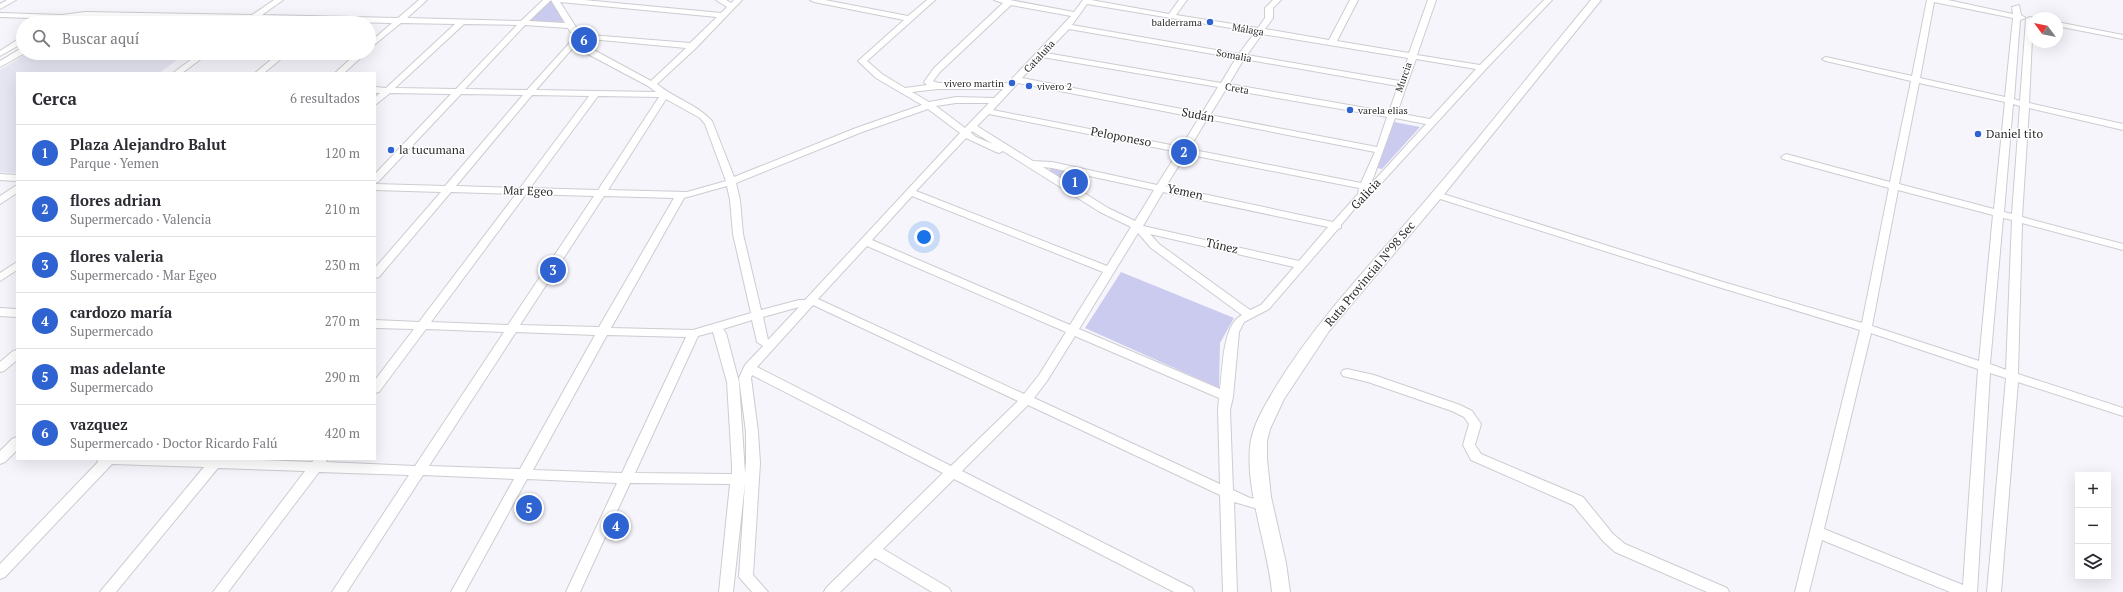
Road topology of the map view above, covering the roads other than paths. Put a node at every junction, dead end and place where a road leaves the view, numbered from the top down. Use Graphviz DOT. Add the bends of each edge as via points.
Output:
graph roads {
  1 [pos="12,0"];
  2 [pos="279,0"];
  3 [pos="423,0"];
  4 [pos="547,0"];
  5 [pos="555,0"];
  6 [pos="560,0"];
  7 [pos="720,0"];
  8 [pos="738,0"];
  9 [pos="814,0"];
  10 [pos="931,0"];
  11 [pos="998,0"];
  12 [pos="1183,0"];
  13 [pos="1277,0"];
  14 [pos="1354,0"];
  15 [pos="1432,0"];
  16 [pos="1548,0"];
  17 [pos="1596,0"];
  18 [pos="1932,0"];
  19 [pos="1937,0"];
  20 [pos="1087,1"];
  21 [pos="1009,2"];
  22 [pos="731,6"];
  23 [pos="0,7"];
  24 [pos="0,10"];
  25 [pos="70,12"];
  26 [pos="2016,12"];
  27 [pos="85,14"];
  28 [pos="1075,14"];
  29 [pos="0,15"];
  30 [pos="722,15"];
  31 [pos="31,16"];
  32 [pos="64,16"];
  33 [pos="70,16"];
  34 [pos="82,16"];
  35 [pos="132,16"];
  36 [pos="257,16"];
  37 [pos="1171,16"];
  38 [pos="2027,18"];
  39 [pos="909,19"];
  40 [pos="376,20"];
  41 [pos="400,20"];
  42 [pos="462,22"];
  43 [pos="523,23"];
  44 [pos="2063,25"];
  45 [pos="571,26"];
  46 [pos="1067,26"];
  47 [pos="1258,31"];
  48 [pos="2121,37"];
  49 [pos="579,38"];
  50 [pos="376,41"];
  51 [pos="1332,43"];
  52 [pos="16,44"];
  53 [pos="693,46"];
  54 [pos="2029,48"];
  55 [pos="0,54"];
  56 [pos="1041,54"];
  57 [pos="16,55"];
  58 [pos="1410,56"];
  59 [pos="1241,57"];
  60 [pos="195,60"];
  61 [pos="275,60"];
  62 [pos="354,60"];
  63 [pos="1826,60"];
  64 [pos="0,64"];
  65 [pos="1482,68"];
  66 [pos="178,72"];
  67 [pos="260,72"];
  68 [pos="340,72"];
  69 [pos="1916,80"];
  70 [pos="1014,83"];
  71 [pos="651,84"];
  72 [pos="1401,84"];
  73 [pos="941,86"];
  74 [pos="1224,86"];
  75 [pos="376,90"];
  76 [pos="387,90"];
  77 [pos="905,90"];
  78 [pos="459,91"];
  79 [pos="531,92"];
  80 [pos="595,94"];
  81 [pos="665,95"];
  82 [pos="376,101"];
  83 [pos="997,101"];
  84 [pos="2008,101"];
  85 [pos="934,104"];
  86 [pos="2025,104"];
  87 [pos="987,112"];
  88 [pos="1391,115"];
  89 [pos="1204,116"];
  90 [pos="1432,122"];
  91 [pos="2123,127"];
  92 [pos="969,130"];
  93 [pos="1184,150"];
  94 [pos="1380,150"];
  95 [pos="1786,157"];
  96 [pos="1033,164"];
  97 [pos="0,177"];
  98 [pos="16,178"];
  99 [pos="376,179"];
  100 [pos="731,182"];
  101 [pos="1893,185"];
  102 [pos="376,187"];
  103 [pos="1162,187"];
  104 [pos="1369,188"];
  105 [pos="16,189"];
  106 [pos="448,189"];
  107 [pos="523,191"];
  108 [pos="910,192"];
  109 [pos="600,194"];
  110 [pos="1437,195"];
  111 [pos="680,196"];
  112 [pos="0,201"];
  113 [pos="1998,214"];
  114 [pos="2016,219"];
  115 [pos="1337,226"];
  116 [pos="1140,228"];
  117 [pos="864,241"];
  118 [pos="2123,247"];
  119 [pos="1301,265"];
  120 [pos="16,266"];
  121 [pos="1109,270"];
  122 [pos="376,275"];
  123 [pos="0,278"];
  124 [pos="806,302"];
  125 [pos="0,312"];
  126 [pos="16,312"];
  127 [pos="1248,314"];
  128 [pos="757,315"];
  129 [pos="376,324"];
  130 [pos="424,325"];
  131 [pos="513,328"];
  132 [pos="716,328"];
  133 [pos="1866,329"];
  134 [pos="1072,330"];
  135 [pos="602,331"];
  136 [pos="693,334"];
  137 [pos="763,342"];
  138 [pos="16,355"];
  139 [pos="0,368"];
  140 [pos="749,368"];
  141 [pos="1984,368"];
  142 [pos="1347,373"];
  143 [pos="2012,376"];
  144 [pos="733,382"];
  145 [pos="376,388"];
  146 [pos="1227,397"];
  147 [pos="1026,400"];
  148 [pos="2123,412"];
  149 [pos="16,443"];
  150 [pos="5,456"];
  151 [pos="107,460"];
  152 [pos="162,460"];
  153 [pos="217,461"];
  154 [pos="318,463"];
  155 [pos="418,470"];
  156 [pos="953,472"];
  157 [pos="523,474"];
  158 [pos="752,477"];
  159 [pos="626,478"];
  160 [pos="738,479"];
  161 [pos="1227,493"];
  162 [pos="1265,506"];
  163 [pos="1816,532"];
  164 [pos="874,550"];
  165 [pos="0,573"];
  166 [pos="746,578"];
  167 [pos="726,586"];
  168 [pos="107,592"];
  169 [pos="220,592"];
  170 [pos="339,592"];
  171 [pos="458,592"];
  172 [pos="573,592"];
  173 [pos="761,592"];
  174 [pos="831,592"];
  175 [pos="944,592"];
  176 [pos="1187,592"];
  177 [pos="1230,592"];
  178 [pos="1281,592"];
  179 [pos="1722,592"];
  180 [pos="1802,592"];
  181 [pos="1965,592"];
  182 [pos="1970,592"];
  183 [pos="1994,592"];
  1 -- 23 [label="street"];
  2 -- 36 [label="street"];
  3 -- 41 [label="street"];
  4 -- 43 [label="street"];
  5 -- 45 [label="street"];
  6 -- 30 [label="street"];
  7 -- 22 [label="street"];
  8 -- 22 [label="street"];
  9 -- 39 [label="street"];
  10 -- 39 [label="street"];
  11 -- 21 [label="street"];
  12 -- 37 [label="street"];
  13 -- 47 [label="street" via="1269,8 1269,18"];
  14 -- 51 [label="street"];
  15 -- 58 [label="street, Murcia"];
  16 -- 65 [label="street, Galicia"];
  17 -- 110 [label="street, Ruta Provincial Nº98 Sec"];
  18 -- 69 [label="street"];
  19 -- 26 [label="street"];
  20 -- 28 [label="street, Cataluña"];
  20 -- 37 [label="street, Málaga"];
  21 -- 28 [label="street"];
  21 -- 73 [label="street" via="937,70 928,82"];
  22 -- 30 [label="street"];
  24 -- 25 [label="street"];
  25 -- 27 [label="street"];
  25 -- 32 [label="street"];
  26 -- 38 [label="street"];
  26 -- 84 [label="street"];
  27 -- 33 [label="street"];
  27 -- 34 [label="street"];
  27 -- 35 [label="street"];
  28 -- 46 [label="street, Cataluña"];
  29 -- 31 [label="street"];
  30 -- 53 [label="street"];
  37 -- 47 [label="street, Málaga"];
  39 -- 77 [label="street" via="862,61 879,76"];
  40 -- 41 [label="street"];
  41 -- 42 [label="street"];
  41 -- 50 [label="street"];
  42 -- 43 [label="street"];
  42 -- 76 [label="street"];
  43 -- 45 [label="street"];
  43 -- 78 [label="street"];
  44 -- 48 [label="street"];
  45 -- 49 [label="street"];
  46 -- 56 [label="street, Cataluña"];
  46 -- 59 [label="street, Somalia"];
  47 -- 51 [label="street, Málaga"];
  47 -- 59 [label="street"];
  49 -- 53 [label="street"];
  49 -- 71 [label="street" via="589,51"];
  49 -- 79 [label="street"];
  51 -- 58 [label="street, Málaga"];
  52 -- 55 [label="street"];
  53 -- 71 [label="street"];
  54 -- 86 [label="street"];
  56 -- 70 [label="street, Cataluña"];
  56 -- 74 [label="street, Creta"];
  57 -- 64 [label="street"];
  58 -- 65 [label="street, Málaga"];
  58 -- 72 [label="street, Murcia"];
  59 -- 72 [label="street, Somalia"];
  59 -- 74 [label="street"];
  60 -- 66 [label="street"];
  61 -- 67 [label="street"];
  62 -- 68 [label="street"];
  63 -- 69 [label="street"];
  65 -- 90 [label="street, Galicia"];
  69 -- 84 [label="street"];
  69 -- 101 [label="street"];
  70 -- 73 [label="street, Sudán"];
  70 -- 83 [label="street, Cataluña"];
  70 -- 89 [label="street, Sudán"];
  71 -- 81 [label="street"];
  72 -- 88 [label="street, Murcia"];
  73 -- 77 [label="street, Sudán"];
  73 -- 85 [label="street"];
  74 -- 88 [label="street, Creta"];
  74 -- 89 [label="street"];
  75 -- 76 [label="street"];
  76 -- 78 [label="street"];
  76 -- 82 [label="street"];
  77 -- 85 [label="street"];
  78 -- 79 [label="street"];
  78 -- 99 [label="street"];
  79 -- 80 [label="street"];
  79 -- 106 [label="street"];
  80 -- 81 [label="street"];
  80 -- 107 [label="street"];
  81 -- 100 [label="street" via="704,116"];
  81 -- 109 [label="street"];
  83 -- 85 [label="street, Mar Egeo" via="956,100"];
  83 -- 87 [label="street, Cataluña"];
  84 -- 86 [label="street"];
  84 -- 113 [label="street"];
  85 -- 92 [label="street" via="940,112"];
  85 -- 100 [label="street, Mar Egeo" via="859,130"];
  86 -- 91 [label="street"];
  86 -- 114 [label="street"];
  87 -- 92 [label="street, Cataluña"];
  87 -- 93 [label="street, Peloponeso"];
  88 -- 90 [label="street, Creta"];
  88 -- 94 [label="street, Murcia"];
  89 -- 93 [label="street"];
  89 -- 94 [label="street, Sudán"];
  90 -- 104 [label="street, Galicia"];
  92 -- 96 [label="street"];
  92 -- 108 [label="street, Cataluña"];
  93 -- 103 [label="street"];
  93 -- 104 [label="street, Peloponeso"];
  94 -- 104 [label="street, Murcia"];
  95 -- 101 [label="street"];
  96 -- 103 [label="street, Yemen"];
  96 -- 116 [label="street" via="1104,210"];
  97 -- 98 [label="street"];
  100 -- 111 [label="street, Mar Egeo"];
  100 -- 128 [label="street" via="738,234"];
  101 -- 113 [label="street"];
  101 -- 133 [label="street"];
  102 -- 106 [label="street, Mar Egeo"];
  103 -- 115 [label="street, Yemen"];
  103 -- 116 [label="street"];
  104 -- 115 [label="street, Galicia"];
  105 -- 112 [label="street"];
  106 -- 107 [label="street, Mar Egeo"];
  106 -- 122 [label="street"];
  107 -- 109 [label="street, Mar Egeo"];
  107 -- 130 [label="street"];
  108 -- 117 [label="street, Cataluña"];
  108 -- 121 [label="street"];
  109 -- 111 [label="street, Mar Egeo"];
  109 -- 131 [label="street"];
  110 -- 133 [label="street"];
  110 -- 162 [label="street, Ruta Provincial Nº98 Sec" via="1324,328 1268,416 1259,440"];
  111 -- 135 [label="street"];
  113 -- 114 [label="street"];
  113 -- 141 [label="street"];
  114 -- 118 [label="street"];
  114 -- 143 [label="street"];
  115 -- 119 [label="street, Galicia"];
  116 -- 119 [label="street, Túnez"];
  116 -- 121 [label="street"];
  116 -- 127 [label="street" via="1155,246"];
  117 -- 124 [label="street, Cataluña"];
  117 -- 134 [label="street"];
  119 -- 127 [label="street, Galicia" via="1261,310"];
  120 -- 123 [label="street"];
  121 -- 134 [label="street"];
  124 -- 128 [label="street"];
  124 -- 137 [label="street"];
  124 -- 140 [label="street"];
  124 -- 147 [label="street"];
  125 -- 126 [label="street"];
  127 -- 146 [label="street" via="1240,320 1233,332"];
  128 -- 132 [label="street"];
  128 -- 137 [label="street"];
  129 -- 130 [label="street"];
  130 -- 131 [label="street"];
  130 -- 145 [label="street"];
  131 -- 135 [label="street"];
  131 -- 155 [label="street"];
  132 -- 136 [label="street"];
  132 -- 144 [label="street" via="720,333"];
  133 -- 141 [label="street"];
  133 -- 163 [label="street"];
  134 -- 146 [label="street"];
  134 -- 147 [label="street"];
  135 -- 136 [label="street"];
  135 -- 157 [label="street"];
  136 -- 159 [label="street"];
  137 -- 144 [label="street" via="746,360"];
  138 -- 139 [label="street"];
  140 -- 156 [label="street"];
  140 -- 158 [label="street" via="745,378 752,432"];
  141 -- 143 [label="street"];
  141 -- 182 [label="street"];
  142 -- 179 [label="street" via="1370,378 1468,414 1475,424 1469,445 1476,457 1578,501 1590,510 1610,542 1620,548"];
  143 -- 148 [label="street"];
  143 -- 183 [label="street"];
  144 -- 160 [label="street"];
  146 -- 161 [label="street" via="1224,410"];
  147 -- 156 [label="street"];
  147 -- 161 [label="street"];
  149 -- 150 [label="street"];
  151 -- 165 [label="street"];
  152 -- 153 [label="street"];
  153 -- 154 [label="street"];
  153 -- 168 [label="street"];
  154 -- 155 [label="street"];
  154 -- 169 [label="street"];
  155 -- 157 [label="street"];
  155 -- 170 [label="street"];
  156 -- 164 [label="street"];
  156 -- 176 [label="street"];
  157 -- 159 [label="street"];
  157 -- 171 [label="street"];
  158 -- 160 [label="street"];
  158 -- 166 [label="street"];
  159 -- 160 [label="street"];
  159 -- 172 [label="street"];
  160 -- 167 [label="street"];
  161 -- 162 [label="street" via="1254,505"];
  161 -- 177 [label="street"];
  162 -- 178 [label="street, Ruta Provincial Nº98 Sec"];
  163 -- 180 [label="street"];
  163 -- 181 [label="street"];
  164 -- 174 [label="street"];
  164 -- 175 [label="street"];
  166 -- 167 [label="street"];
  166 -- 173 [label="street"];
}
